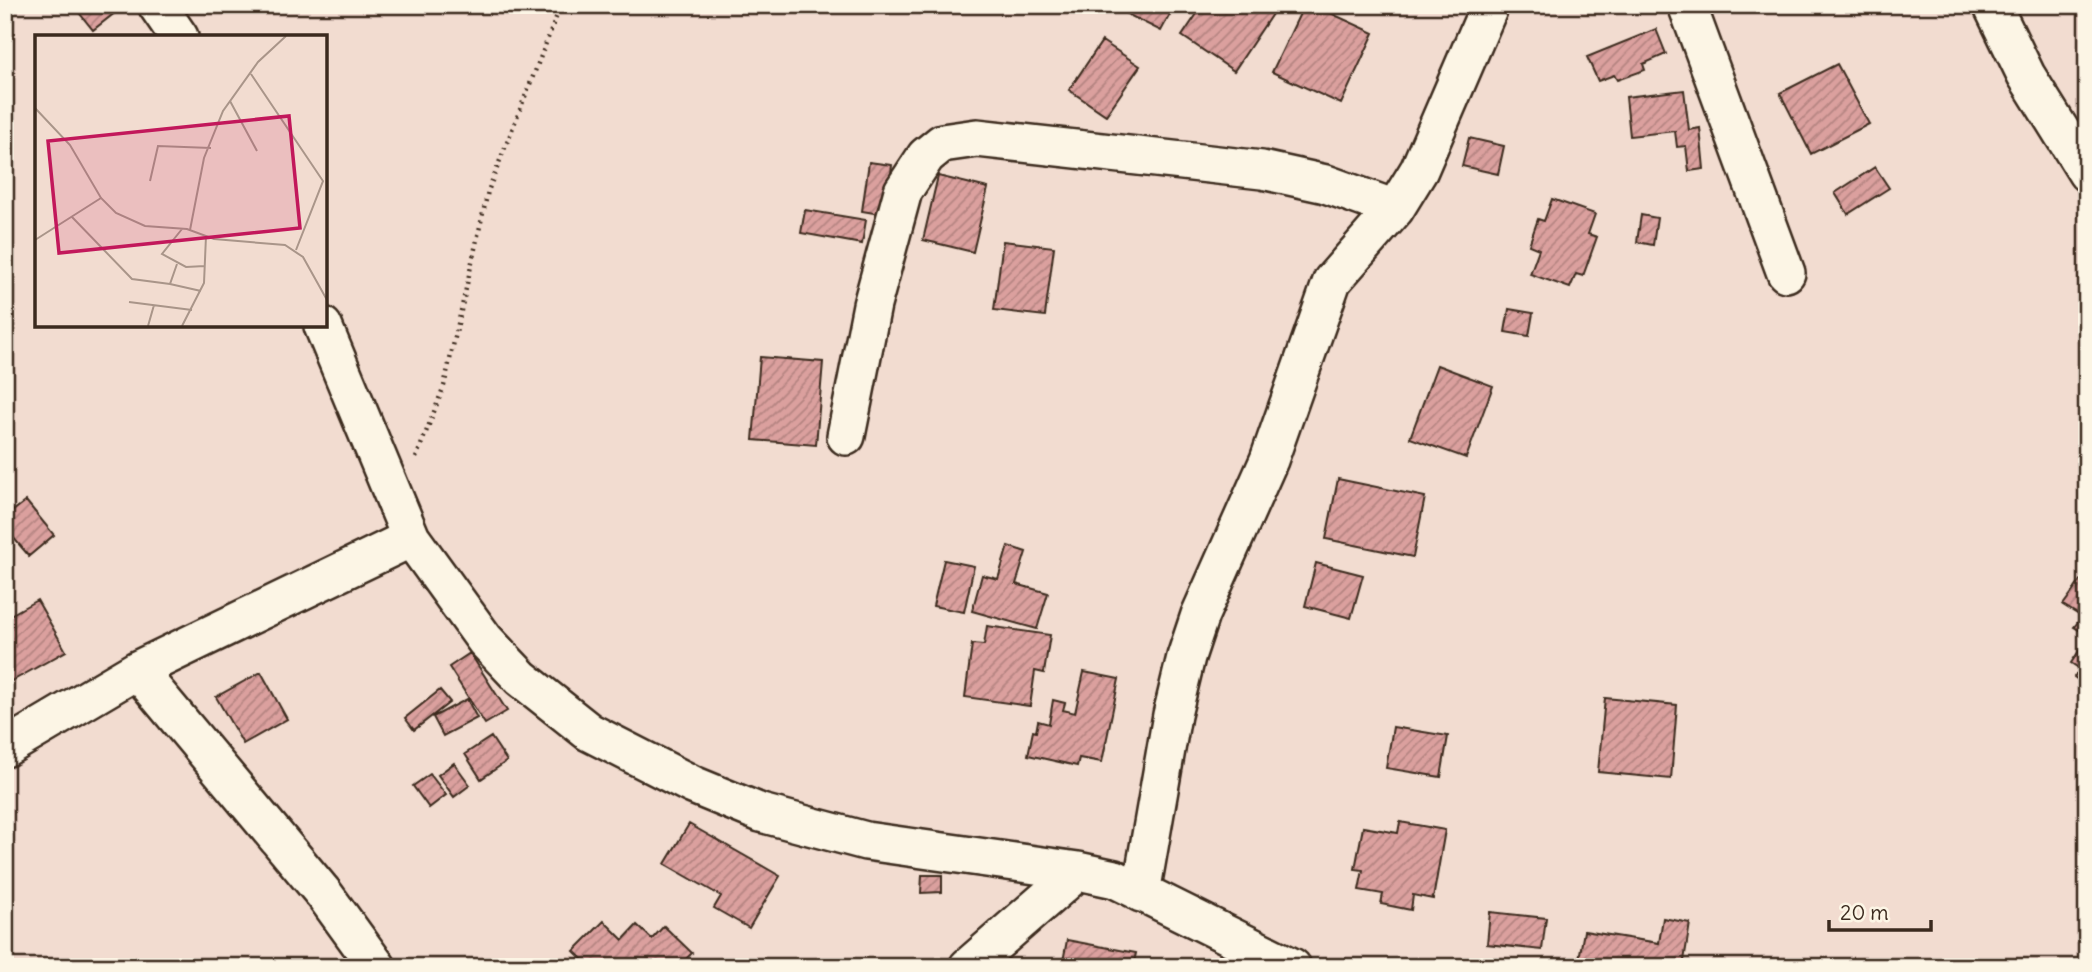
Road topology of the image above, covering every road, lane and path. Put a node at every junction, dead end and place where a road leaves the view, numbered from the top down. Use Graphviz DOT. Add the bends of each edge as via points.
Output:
graph roads {
  1 [pos="157,5"];
  2 [pos="561,5"];
  3 [pos="1490,5"];
  4 [pos="1687,5"];
  5 [pos="1992,5"];
  6 [pos="178,35"];
  7 [pos="2087,173"];
  8 [pos="1395,209"];
  9 [pos="1786,273"];
  10 [pos="323,327"];
  11 [pos="846,436"];
  12 [pos="403,523"];
  13 [pos="137,670"];
  14 [pos="5,748"];
  15 [pos="1078,871"];
  16 [pos="1141,893"];
  17 [pos="1280,964"];
  18 [pos="377,967"];
  19 [pos="968,967"];
  1 -- 6 [label="street"];
  2 -- 12 [label="path" via="488,191 444,386"];
  3 -- 8 [label="street" via="1443,120"];
  4 -- 9 [label="street"];
  5 -- 7 [label="street" via="2026,75"];
  8 -- 11 [label="street" via="1326,184 1262,170 977,138 942,143 926,156 903,191 872,305"];
  8 -- 16 [label="street" via="1332,281 1269,460 1200,615 1172,715"];
  10 -- 12 [label="street"];
  12 -- 13 [label="street"];
  12 -- 15 [label="street" via="485,640 522,678 589,732 693,785 761,813 866,841"];
  13 -- 14 [label="street"];
  13 -- 18 [label="street" via="324,894"];
  15 -- 16 [label="street" via="1115,879"];
  15 -- 19 [label="street"];
  16 -- 17 [label="street"];
}
